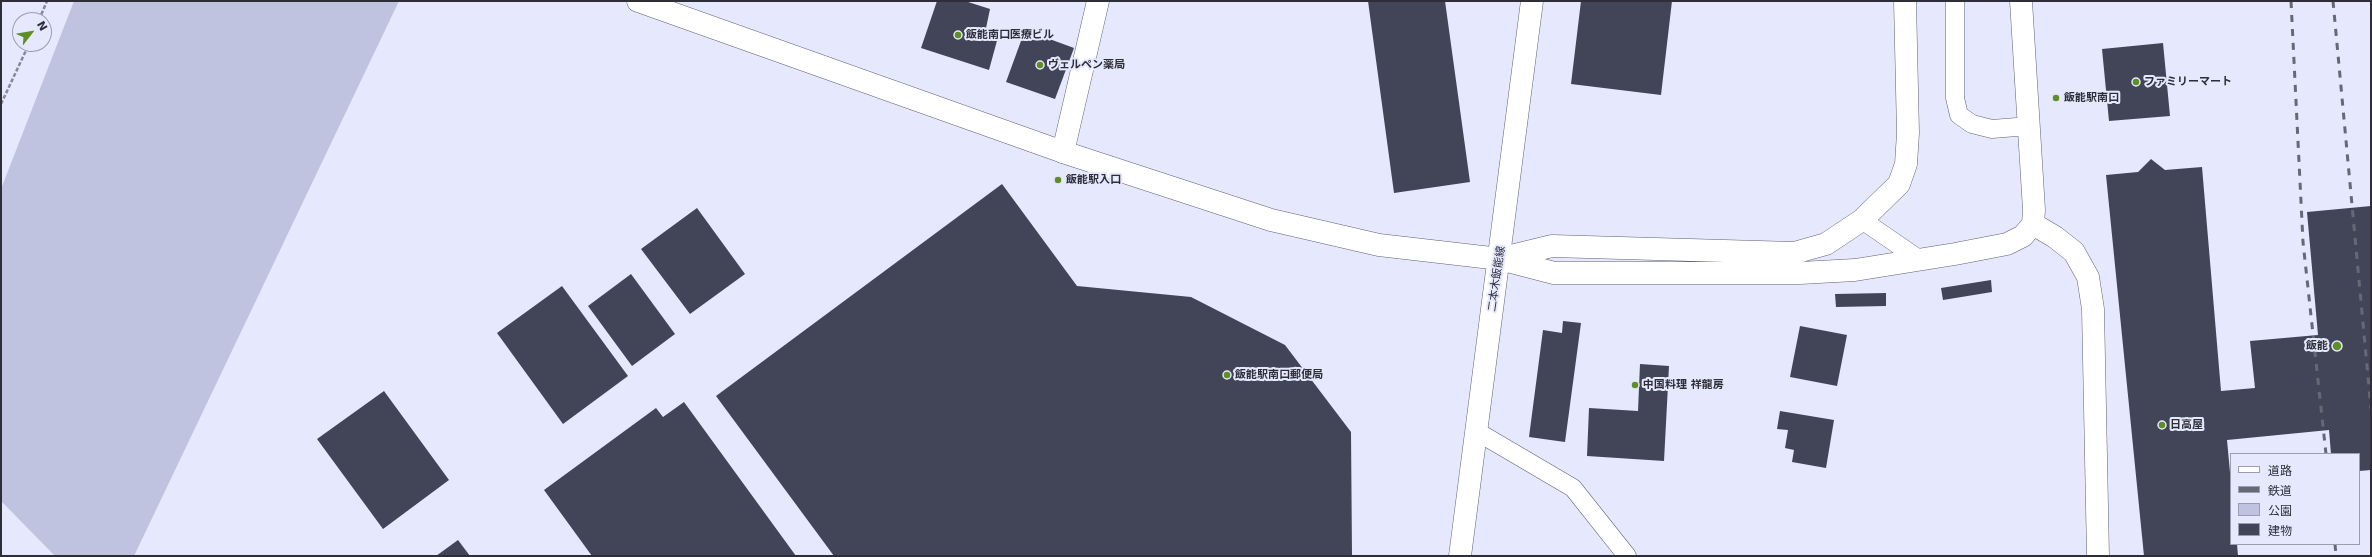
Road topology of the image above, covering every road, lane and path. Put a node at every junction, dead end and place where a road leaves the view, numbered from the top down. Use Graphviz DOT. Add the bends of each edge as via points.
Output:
graph roads {
  1 [pos="47,1"];
  2 [pos="638,1"];
  3 [pos="1098,1"];
  4 [pos="1532,1"];
  5 [pos="1904,1"];
  6 [pos="1955,1"];
  7 [pos="2021,1"];
  8 [pos="42,12"];
  9 [pos="25,52"];
  10 [pos="1,104"];
  11 [pos="2029,126"];
  12 [pos="1063,152"];
  13 [pos="1862,220"];
  14 [pos="2033,224"];
  15 [pos="1500,259"];
  16 [pos="1920,260"];
  17 [pos="1476,431"];
  18 [pos="1460,556"];
  19 [pos="1627,556"];
  20 [pos="2098,556"];
  1 -- 8 [label="path"];
  2 -- 12 [label="street"];
  3 -- 12 [label="street"];
  4 -- 15 [label="street, 二本木飯能線"];
  5 -- 13 [label="street" via="1908,133 1906,164 1899,184"];
  6 -- 11 [label="lane" via="1955,98 1959,115 1972,124 1992,129"];
  7 -- 11 [label="street"];
  9 -- 10 [label="path"];
  11 -- 14 [label="street"];
  12 -- 15 [label="street" via="1271,220 1379,245"];
  13 -- 15 [label="street" via="1826,244 1794,253 1552,246"];
  13 -- 16 [label="lane"];
  14 -- 16 [label="street" via="2023,236 2007,244"];
  14 -- 20 [label="street" via="2074,252 2088,277 2093,309"];
  15 -- 16 [label="street" via="1554,273 1800,273 1855,270"];
  15 -- 17 [label="street, 二本木飯能線"];
  17 -- 18 [label="street, 二本木飯能線"];
  17 -- 19 [label="lane" via="1573,488"];
}
